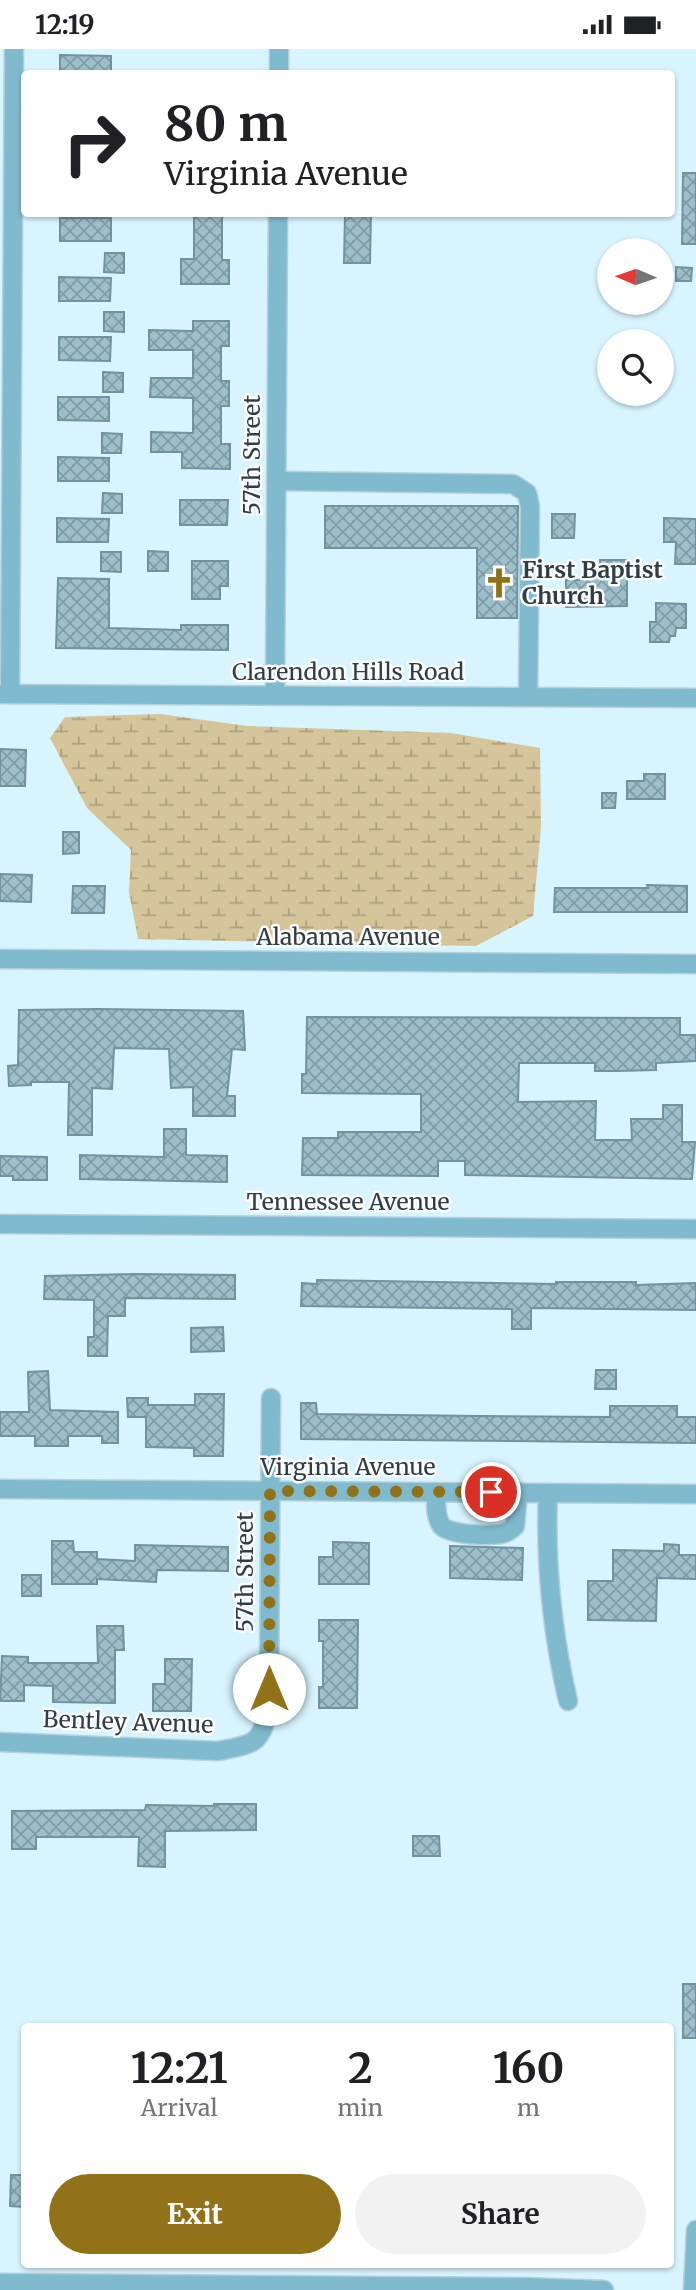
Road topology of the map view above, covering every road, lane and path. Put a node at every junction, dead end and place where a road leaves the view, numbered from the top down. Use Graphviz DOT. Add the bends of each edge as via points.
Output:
graph roads {
  1 [pos="14,49"];
  2 [pos="279,49"];
  3 [pos="279,70"];
  4 [pos="278,217"];
  5 [pos="276,481"];
  6 [pos="5,694"];
  7 [pos="275,696"];
  8 [pos="528,697"];
  9 [pos="696,698"];
  10 [pos="0,959"];
  11 [pos="696,964"];
  12 [pos="0,1224"];
  13 [pos="696,1229"];
  14 [pos="271,1398"];
  15 [pos="0,1489"];
  16 [pos="270,1491"];
  17 [pos="436,1492"];
  18 [pos="518,1492"];
  19 [pos="548,1493"];
  20 [pos="696,1494"];
  21 [pos="568,1701"];
  22 [pos="0,1742"];
  23 [pos="252,1742"];
  24 [pos="696,2230"];
  25 [pos="0,2283"];
  26 [pos="77,2287"];
  27 [pos="283,2288"];
  28 [pos="604,2290"];
  29 [pos="693,2290"];
  1 -- 6 [label="street"];
  2 -- 3 [label="street"];
  4 -- 5 [label="street, 57th Street"];
  5 -- 7 [label="street, 57th Street"];
  5 -- 8 [label="street" via="513,484 527,493"];
  6 -- 7 [label="street, Clarendon Hills Road"];
  7 -- 8 [label="street, Clarendon Hills Road"];
  8 -- 9 [label="street, Clarendon Hills Road"];
  10 -- 11 [label="street, Alabama Avenue"];
  12 -- 13 [label="street, Tennessee Avenue"];
  14 -- 16 [label="street, 57th Street"];
  15 -- 16 [label="street, Virginia Avenue"];
  16 -- 17 [label="street, Virginia Avenue"];
  16 -- 23 [label="street, 57th Street" via="269,1689 266,1716"];
  17 -- 18 [label="street, Virginia Avenue"];
  17 -- 18 [label="street" via="438,1517 448,1532 493,1535 515,1526"];
  18 -- 19 [label="street, Virginia Avenue"];
  19 -- 20 [label="street, Virginia Avenue"];
  19 -- 21 [label="street" via="546,1543 555,1644"];
  22 -- 23 [label="street, Bentley Avenue" via="218,1751"];
  24 -- 29 [label="street"];
  25 -- 26 [label="street"];
  26 -- 27 [label="street"];
  27 -- 28 [label="street"];
}
